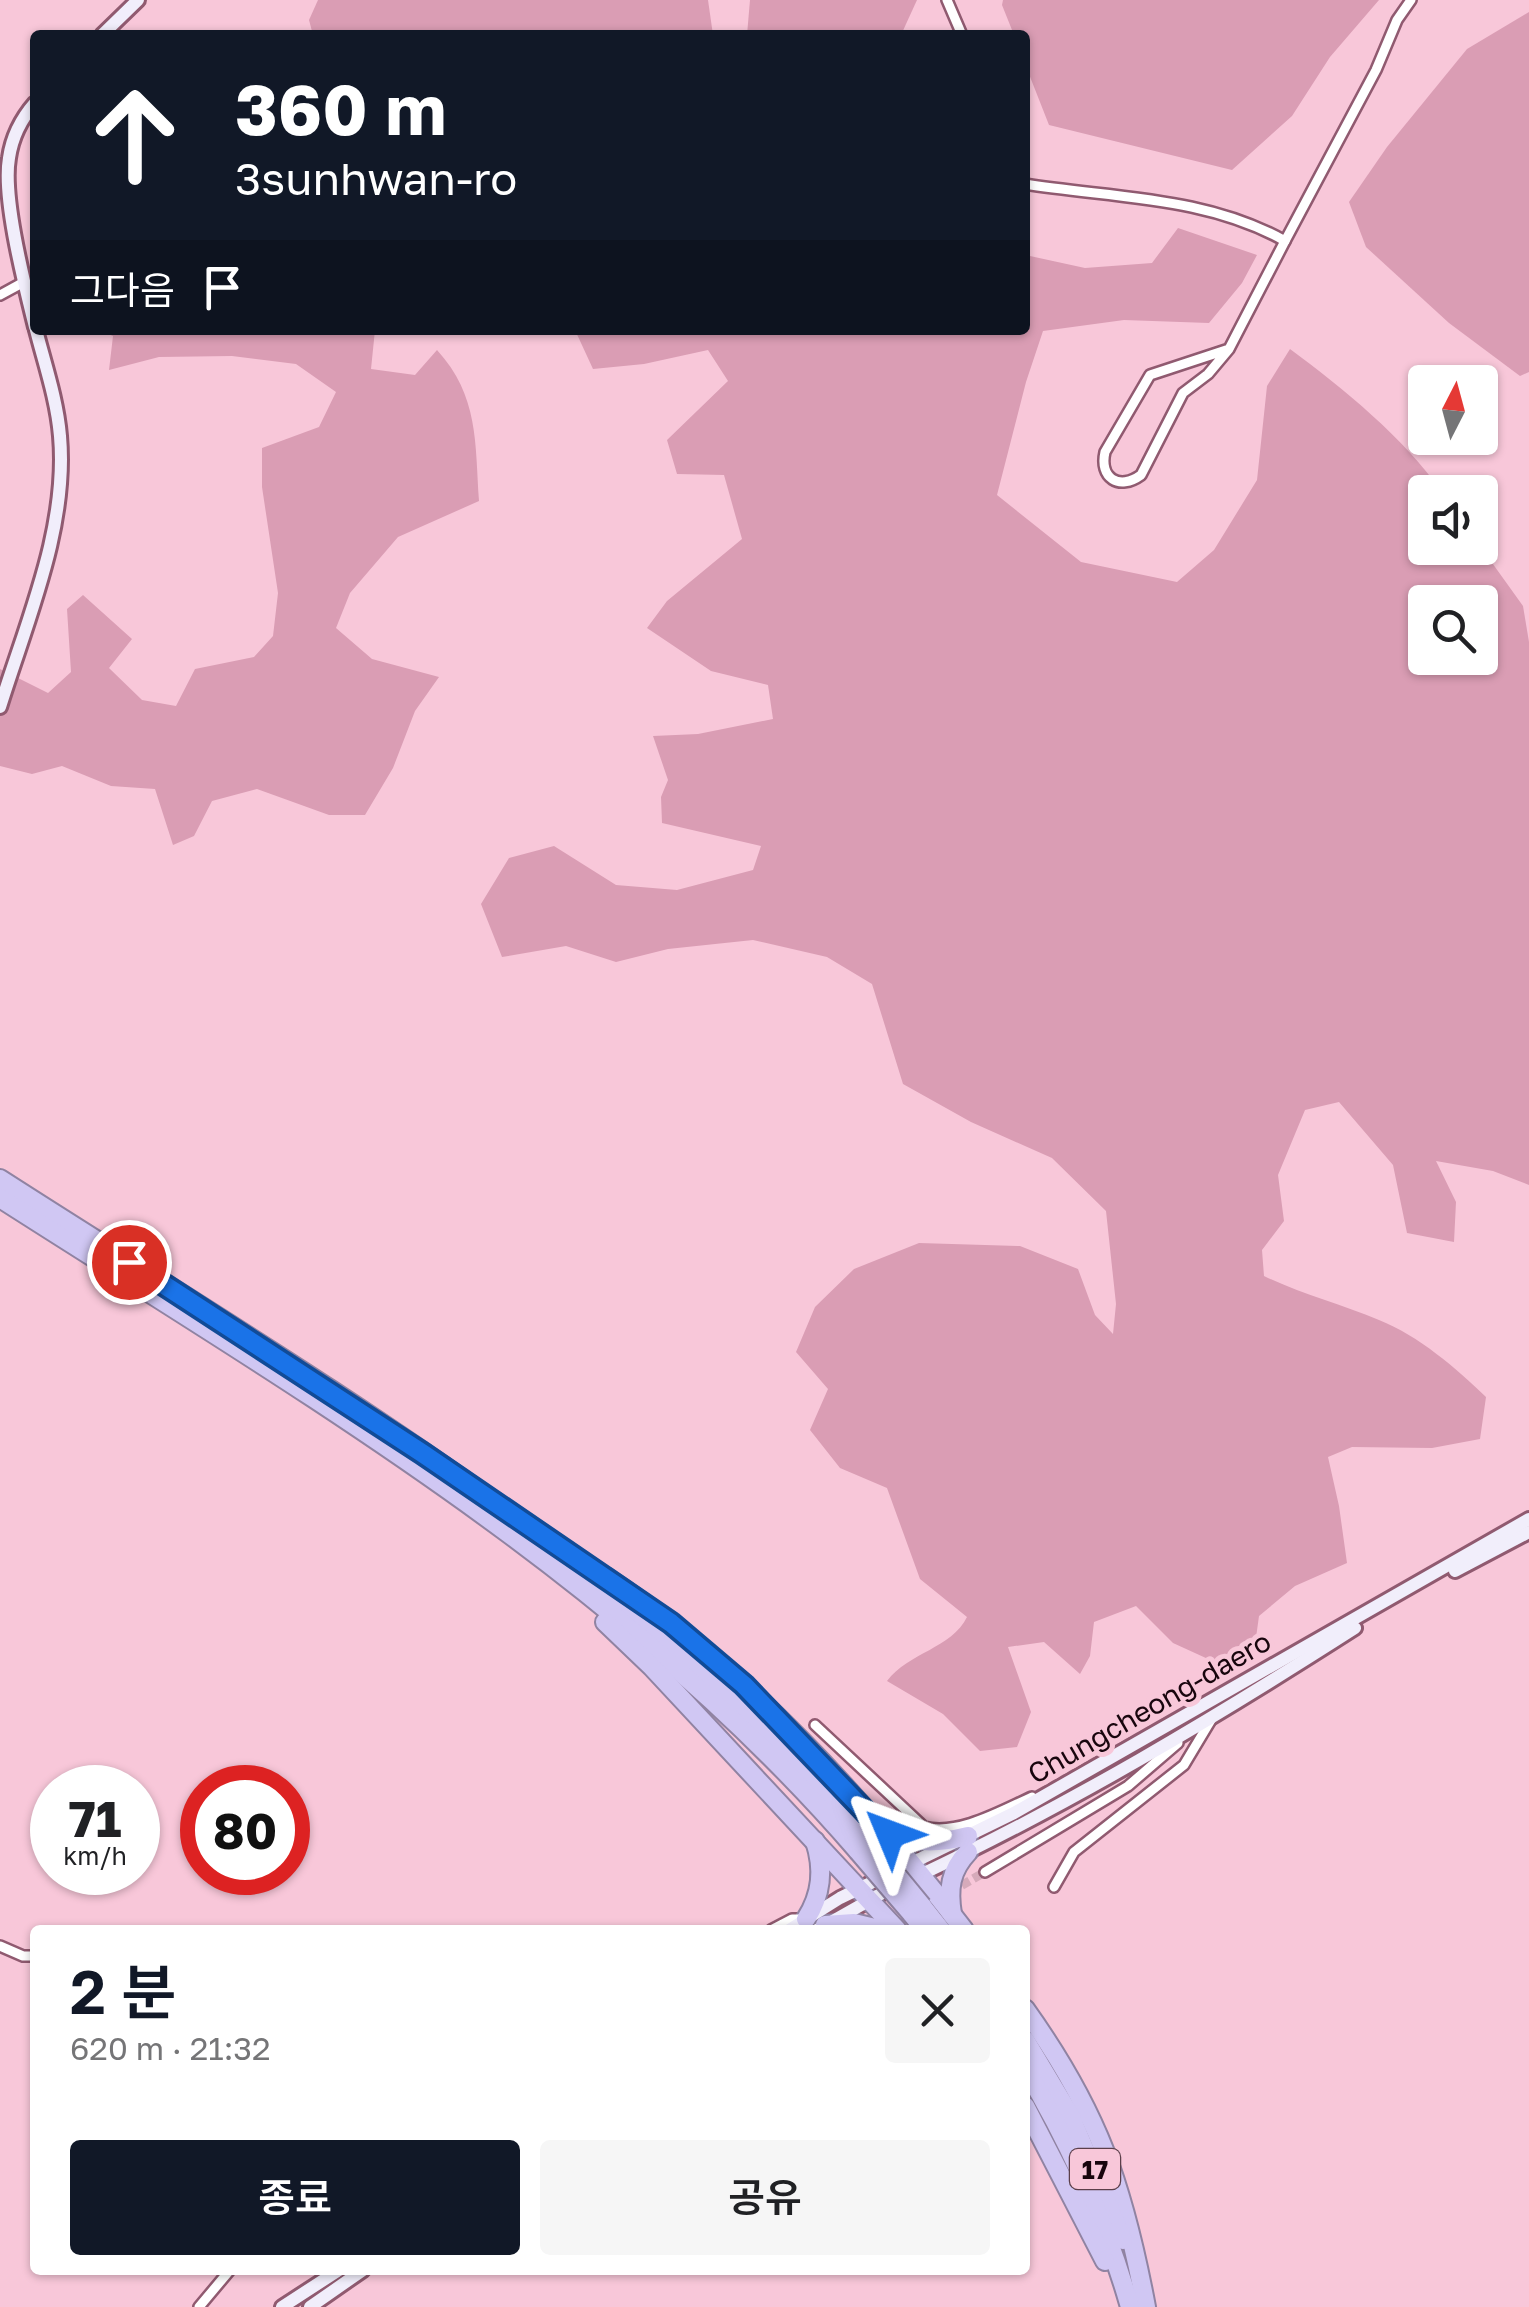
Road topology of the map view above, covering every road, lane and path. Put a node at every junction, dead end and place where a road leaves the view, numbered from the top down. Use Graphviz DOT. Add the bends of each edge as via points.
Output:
graph roads {
  1 [pos="138,0"];
  2 [pos="947,0"];
  3 [pos="1411,0"];
  4 [pos="107,30"];
  5 [pos="960,30"];
  6 [pos="30,111"];
  7 [pos="4,158"];
  8 [pos="1030,185"];
  9 [pos="1285,241"];
  10 [pos="24,282"];
  11 [pos="0,296"];
  12 [pos="30,307"];
  13 [pos="37,335"];
  14 [pos="1229,349"];
  15 [pos="0,706"];
  16 [pos="0,1180"];
  17 [pos="0,1198"];
  18 [pos="1529,1519"];
  19 [pos="499,1525"];
  20 [pos="1529,1532"];
  21 [pos="1212,1720"];
  22 [pos="815,1725"];
  23 [pos="1191,1732"];
  24 [pos="1071,1780"];
  25 [pos="815,1841"];
  26 [pos="870,1841"];
  27 [pos="968,1844"];
  28 [pos="898,1847"];
  29 [pos="917,1868"];
  30 [pos="985,1872"];
  31 [pos="1054,1887"];
  32 [pos="860,1888"];
  33 [pos="923,1904"];
  34 [pos="780,1925"];
  35 [pos="816,1925"];
  36 [pos="868,1925"];
  37 [pos="888,1925"];
  38 [pos="894,1925"];
  39 [pos="925,1925"];
  40 [pos="953,1925"];
  41 [pos="0,1946"];
  42 [pos="30,1956"];
  43 [pos="1030,2016"];
  44 [pos="1030,2048"];
  45 [pos="1030,2076"];
  46 [pos="1030,2115"];
  47 [pos="226,2275"];
  48 [pos="331,2275"];
  49 [pos="356,2275"];
  50 [pos="199,2307"];
  51 [pos="282,2307"];
  52 [pos="310,2307"];
  53 [pos="1128,2307"];
  54 [pos="1146,2307"];
  1 -- 4 [label="main road"];
  2 -- 5 [label="street"];
  3 -- 9 [label="street"];
  6 -- 7 [label="main road"];
  7 -- 10 [label="main road"];
  8 -- 9 [label="street" via="1204,209"];
  9 -- 14 [label="street"];
  10 -- 11 [label="street"];
  10 -- 12 [label="main road"];
  13 -- 15 [label="main road" via="58,419 59,500"];
  14 -- 14 [label="street" via="1182,393 1141,475 1132,482 1107,477 1105,452 1150,375"];
  16 -- 26 [label="highway" via="468,1485 573,1563 683,1656"];
  17 -- 19 [label="highway"];
  18 -- 24 [label="main road, Chungcheong-daero"];
  19 -- 25 [label="highway" via="628,1642"];
  19 -- 26 [label="highway" via="631,1628"];
  20 -- 21 [label="main road, Chungcheong-daero" via="1398,1601"];
  21 -- 23 [label="main road, Chungcheong-daero"];
  21 -- 31 [label="street" via="1184,1765 1074,1852"];
  22 -- 24 [label="street" via="907,1813 937,1830"];
  23 -- 27 [label="main road, Chungcheong-daero"];
  23 -- 30 [label="street" via="1128,1786"];
  24 -- 27 [label="main road, Chungcheong-daero"];
  25 -- 32 [label="highway"];
  25 -- 35 [label="highway" via="821,1866"];
  26 -- 27 [label="highway"];
  26 -- 28 [label="highway"];
  26 -- 33 [label="highway, bridge"];
  27 -- 29 [label="main road, Chungcheong-daero"];
  27 -- 40 [label="highway" via="952,1875"];
  28 -- 29 [label="highway"];
  28 -- 32 [label="highway"];
  29 -- 32 [label="main road, Chungcheong-daero"];
  29 -- 33 [label="highway"];
  32 -- 35 [label="main road, Chungcheong-daero"];
  32 -- 35 [label="main road, Chungcheong-daero"];
  32 -- 37 [label="highway"];
  33 -- 38 [label="highway"];
  33 -- 39 [label="highway"];
  33 -- 40 [label="highway"];
  34 -- 35 [label="street" via="792,1919"];
  35 -- 36 [label="highway"];
  41 -- 42 [label="street"];
  43 -- 54 [label="highway" via="1071,2078 1107,2153 1131,2227"];
  44 -- 54 [label="highway, 17" via="1097,2172"];
  45 -- 53 [label="highway, 17" via="1096,2204"];
  46 -- 53 [label="highway"];
  47 -- 50 [label="street"];
  48 -- 51 [label="main road"];
  49 -- 52 [label="main road"];
}
